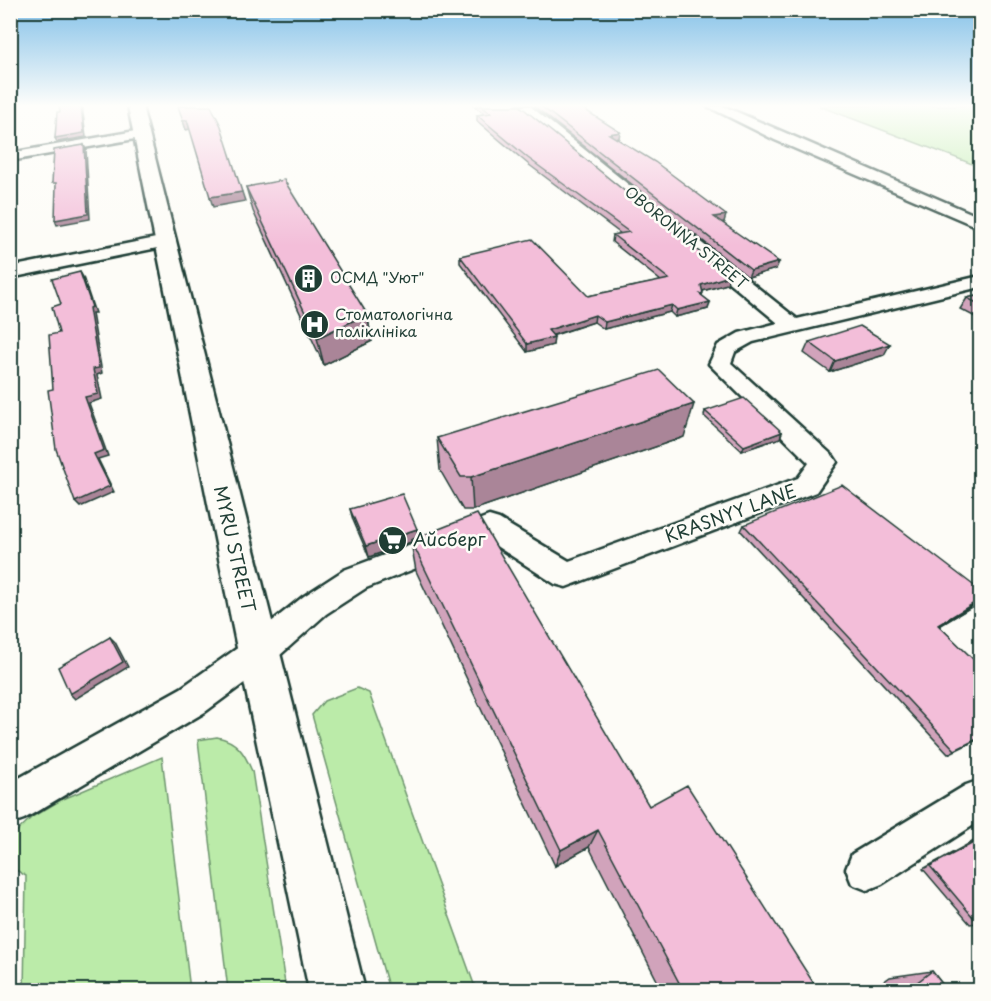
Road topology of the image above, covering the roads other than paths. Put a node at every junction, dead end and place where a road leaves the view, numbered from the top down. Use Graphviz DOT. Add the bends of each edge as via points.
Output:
graph roads {
  1 [pos="28,153"];
  2 [pos="146,153"];
  3 [pos="580,153"];
  4 [pos="815,153"];
  5 [pos="10,158"];
  6 [pos="981,223"];
  7 [pos="166,241"];
  8 [pos="10,273"];
  9 [pos="981,282"];
  10 [pos="793,326"];
  11 [pos="258,653"];
  12 [pos="981,799"];
  13 [pos="10,805"];
  14 [pos="867,869"];
  15 [pos="337,990"];
  1 -- 5 [label="street"];
  2 -- 7 [label="street, MYRU STREET"];
  3 -- 10 [label="street, OBORONNA STREET"];
  4 -- 6 [label="street"];
  7 -- 8 [label="street"];
  7 -- 11 [label="street, MYRU STREET"];
  9 -- 10 [label="street, KRASNYY LANE"];
  10 -- 11 [label="street, KRASNYY LANE" via="746,337 725,349 720,364 824,462 807,485 566,575 489,527 355,579 315,605"];
  11 -- 13 [label="street" via="193,700"];
  11 -- 15 [label="street, MYRU STREET"];
  12 -- 14 [label="street"];
}
